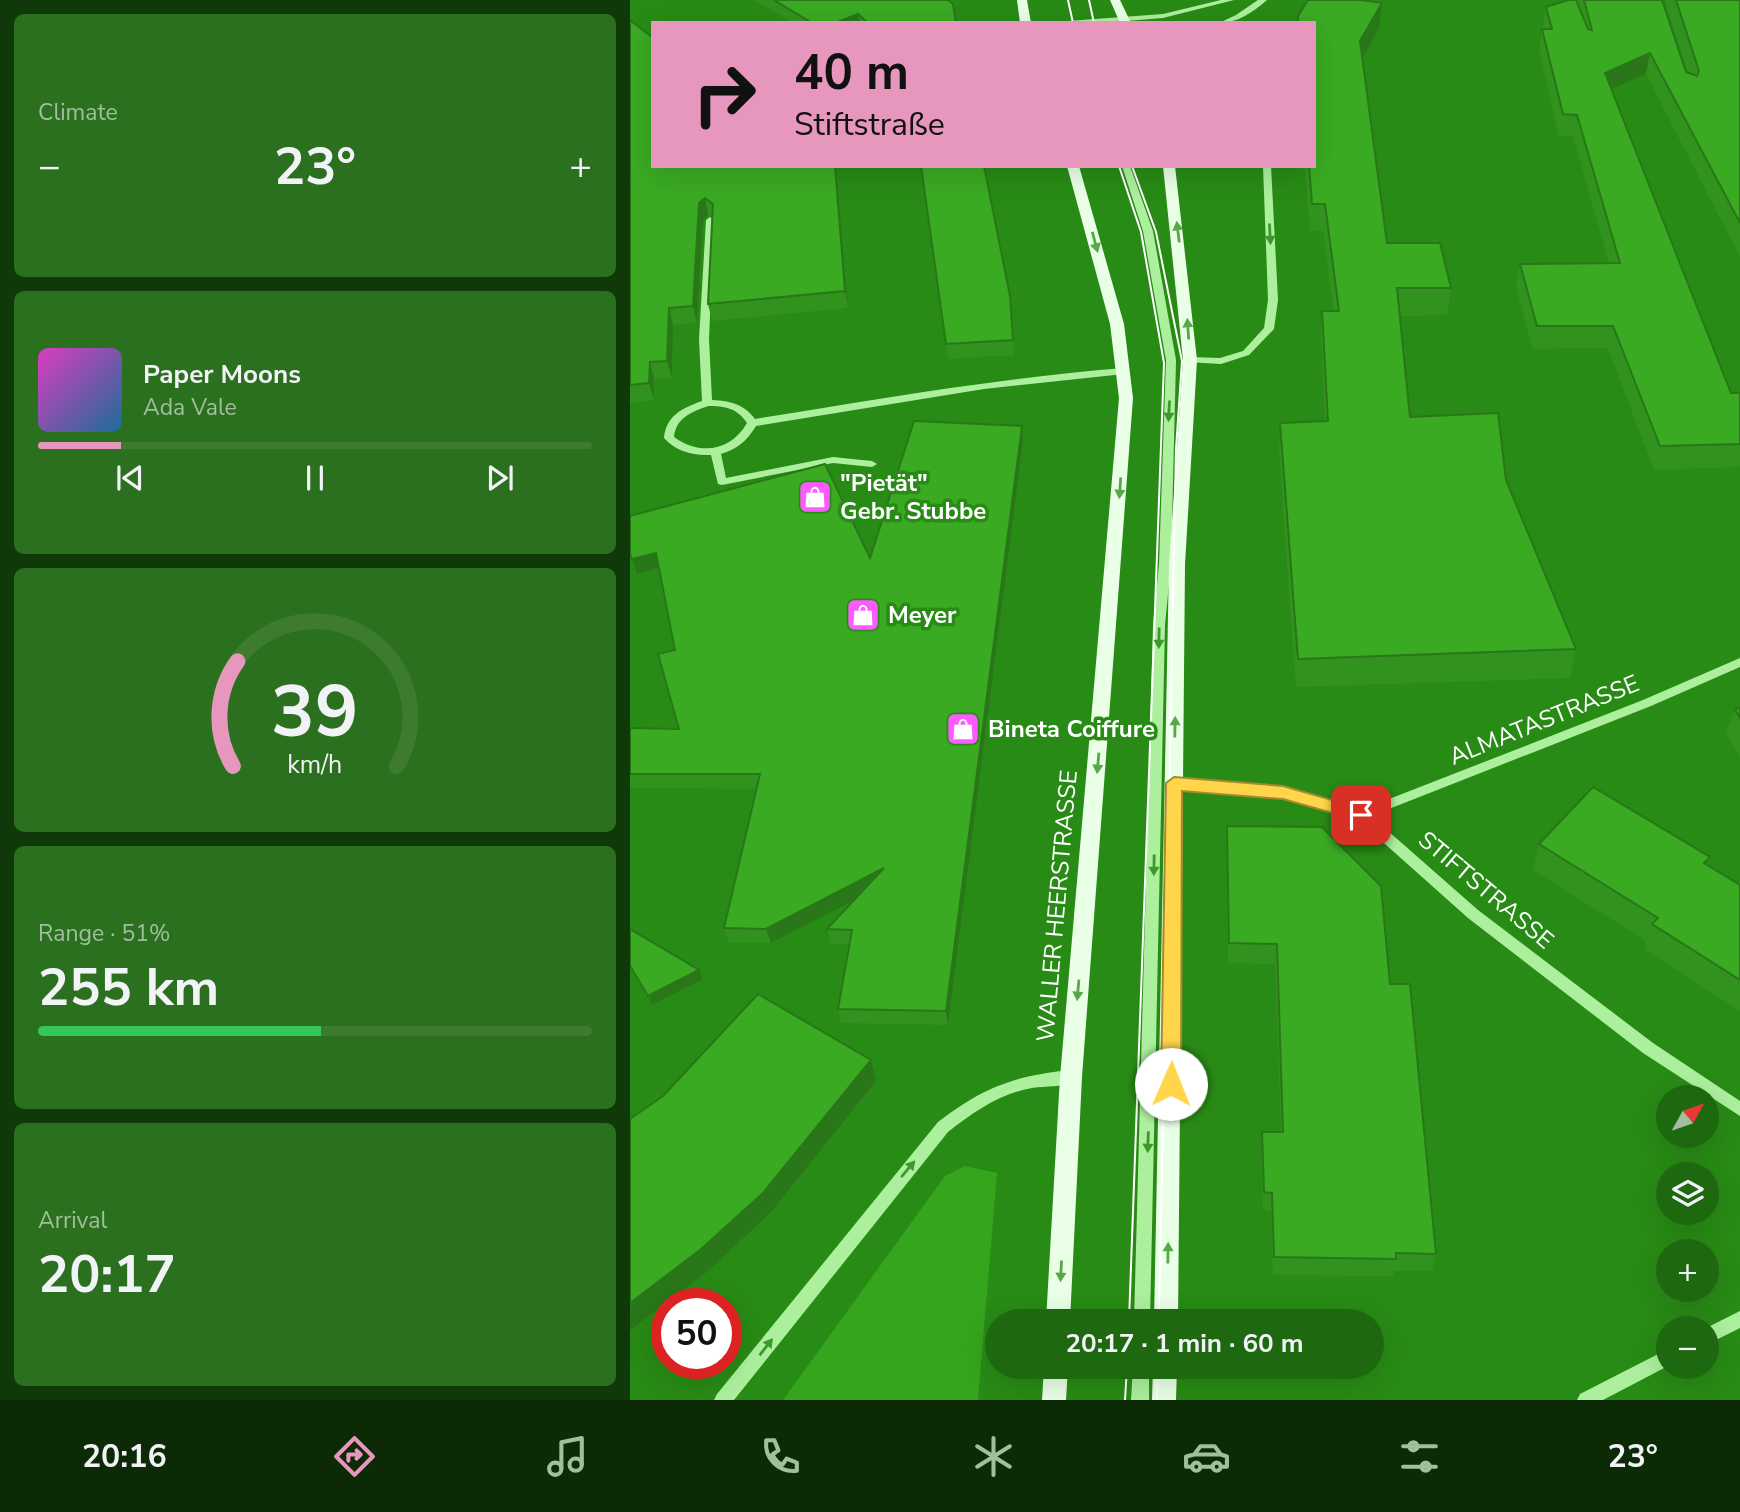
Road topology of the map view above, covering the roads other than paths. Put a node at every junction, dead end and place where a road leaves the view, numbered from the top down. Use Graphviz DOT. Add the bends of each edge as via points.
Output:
graph roads {
  1 [pos="1014,0"];
  2 [pos="1022,0"];
  3 [pos="1115,0"];
  4 [pos="1230,0"];
  5 [pos="1263,0"];
  6 [pos="1242,20"];
  7 [pos="1026,21"];
  8 [pos="1125,21"];
  9 [pos="1074,168"];
  10 [pos="1127,168"];
  11 [pos="1169,168"];
  12 [pos="1267,168"];
  13 [pos="710,220"];
  14 [pos="1168,343"];
  15 [pos="1190,360"];
  16 [pos="1124,371"];
  17 [pos="1188,379"];
  18 [pos="707,403"];
  19 [pos="752,424"];
  20 [pos="715,452"];
  21 [pos="872,464"];
  22 [pos="1740,662"];
  23 [pos="1174,783"];
  24 [pos="1361,815"];
  25 [pos="1071,1077"];
  26 [pos="1740,1109"];
  27 [pos="1059,1309"];
  28 [pos="1142,1309"];
  29 [pos="1166,1309"];
  30 [pos="1740,1320"];
  31 [pos="1719,1330"];
  32 [pos="1656,1363"];
  33 [pos="1055,1379"];
  34 [pos="1141,1379"];
  35 [pos="1165,1379"];
  36 [pos="723,1400"];
  37 [pos="1054,1400"];
  38 [pos="1140,1400"];
  39 [pos="1164,1400"];
  40 [pos="1586,1400"];
  1 -- 2 [label="street"];
  2 -- 7 [label="main road"];
  3 -- 8 [label="main road"];
  4 -- 8 [label="street"];
  5 -- 6 [label="street"];
  9 -- 16 [label="main road, WALLER HEERSTRASSE, one-way" via="1117,324"];
  10 -- 14 [label="street" via="1148,231"];
  15 -- 11 [label="main road, one-way"];
  12 -- 15 [label="street, one-way" via="1273,300 1269,329 1247,353 1221,361"];
  13 -- 18 [label="street" via="704,339"];
  14 -- 17 [label="street"];
  14 -- 28 [label="street, one-way"];
  15 -- 17 [label="main road"];
  16 -- 19 [label="street" via="907,398"];
  16 -- 25 [label="main road, WALLER HEERSTRASSE, one-way" via="1113,585"];
  23 -- 17 [label="main road, one-way" via="1177,565"];
  18 -- 19 [label="street" via="730,404 746,411"];
  18 -- 20 [label="street" via="677,417 669,428 669,438 679,448 695,453"];
  19 -- 20 [label="street" via="747,436"];
  20 -- 21 [label="street" via="722,482 833,460"];
  22 -- 24 [label="street, ALMATASTRASSE"];
  23 -- 24 [label="street, STIFTSTRASSE" via="1283,792"];
  29 -- 23 [label="main road, one-way"];
  24 -- 26 [label="street, STIFTSTRASSE" via="1473,914 1648,1048"];
  25 -- 27 [label="main road, WALLER HEERSTRASSE, one-way"];
  36 -- 25 [label="street, one-way" via="943,1127 979,1099 1021,1081"];
  30 -- 31 [label="street"];
  32 -- 40 [label="street"];
  33 -- 37 [label="main road"];
  34 -- 38 [label="street"];
  35 -- 39 [label="main road"];
}
